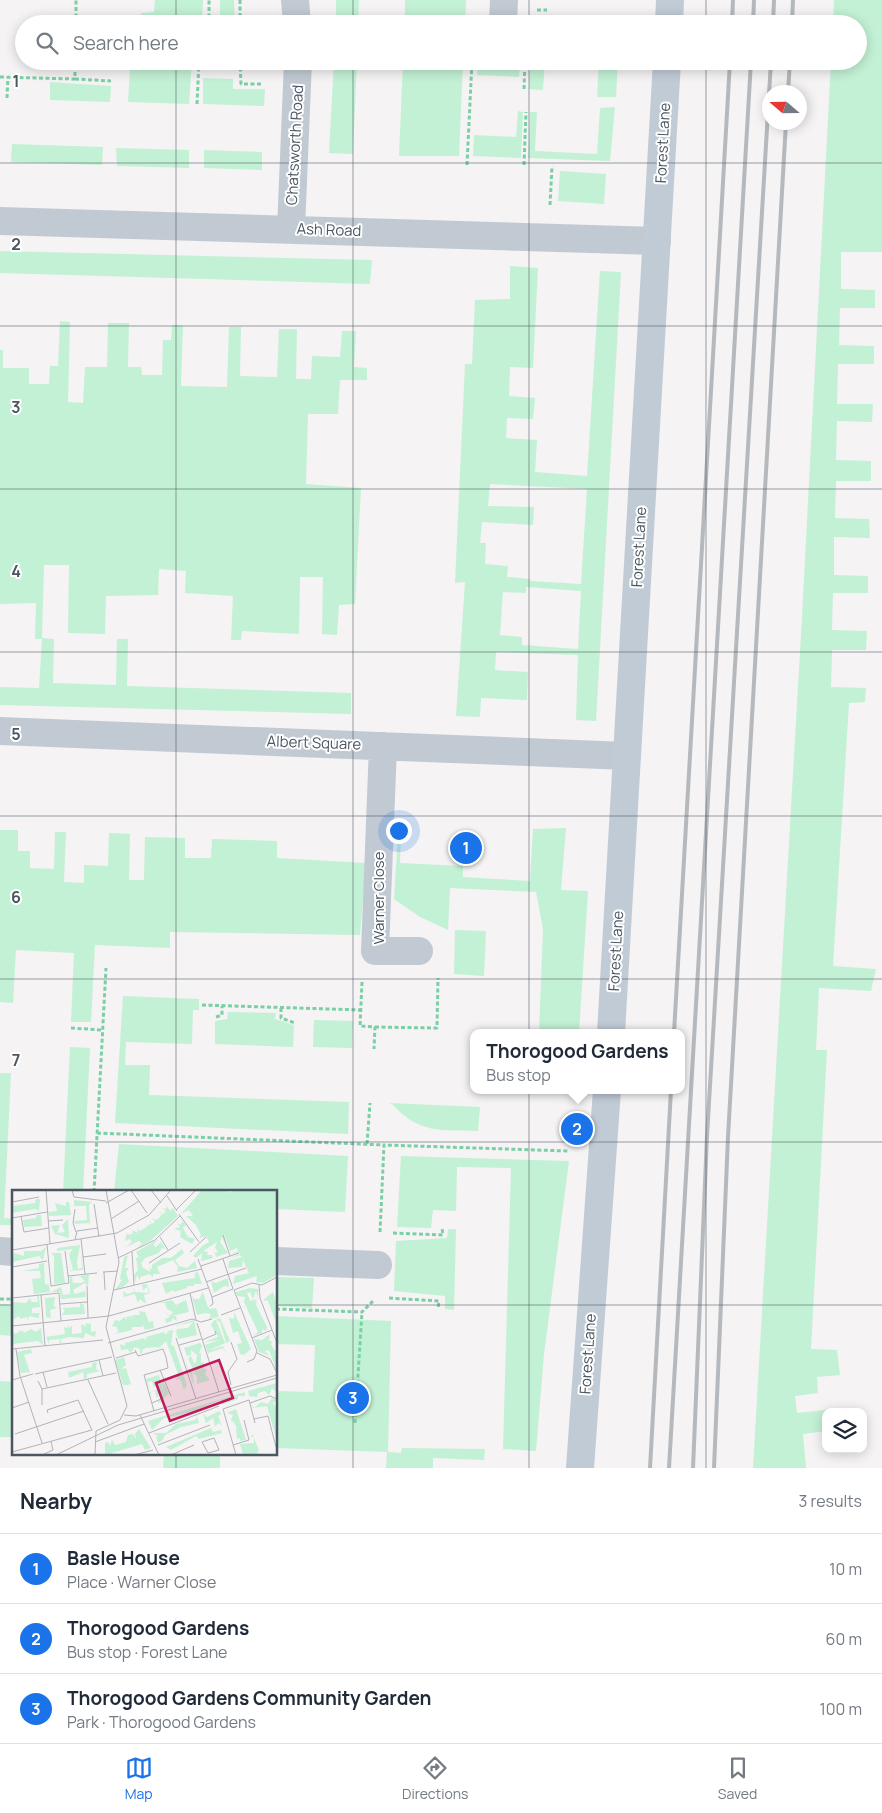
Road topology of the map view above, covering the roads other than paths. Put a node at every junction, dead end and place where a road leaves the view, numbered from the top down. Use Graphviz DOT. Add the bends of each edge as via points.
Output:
graph roads {
  1 [pos="294,0"];
  2 [pos="504,0"];
  3 [pos="670,0"];
  4 [pos="296,15"];
  5 [pos="503,15"];
  6 [pos="669,15"];
  7 [pos="298,70"];
  8 [pos="666,70"];
  9 [pos="0,221"];
  10 [pos="291,229"];
  11 [pos="657,241"];
  12 [pos="0,731"];
  13 [pos="383,746"];
  14 [pos="627,756"];
  15 [pos="419,952"];
  16 [pos="611,1029"];
  17 [pos="607,1094"];
  18 [pos="278,1261"];
  19 [pos="378,1265"];
  20 [pos="580,1468"];
  1 -- 4 [label="street"];
  2 -- 5 [label="street"];
  3 -- 6 [label="street"];
  7 -- 10 [label="street, Chatsworth Road"];
  8 -- 11 [label="street, Forest Lane"];
  9 -- 10 [label="street, Ash Road"];
  10 -- 11 [label="street, Ash Road"];
  11 -- 14 [label="street, Forest Lane"];
  12 -- 13 [label="street, Albert Square"];
  13 -- 14 [label="street, Albert Square"];
  13 -- 15 [label="street, Warner Close" via="375,951"];
  14 -- 16 [label="street, Forest Lane"];
  17 -- 20 [label="street, Forest Lane"];
  18 -- 19 [label="street"];
}
